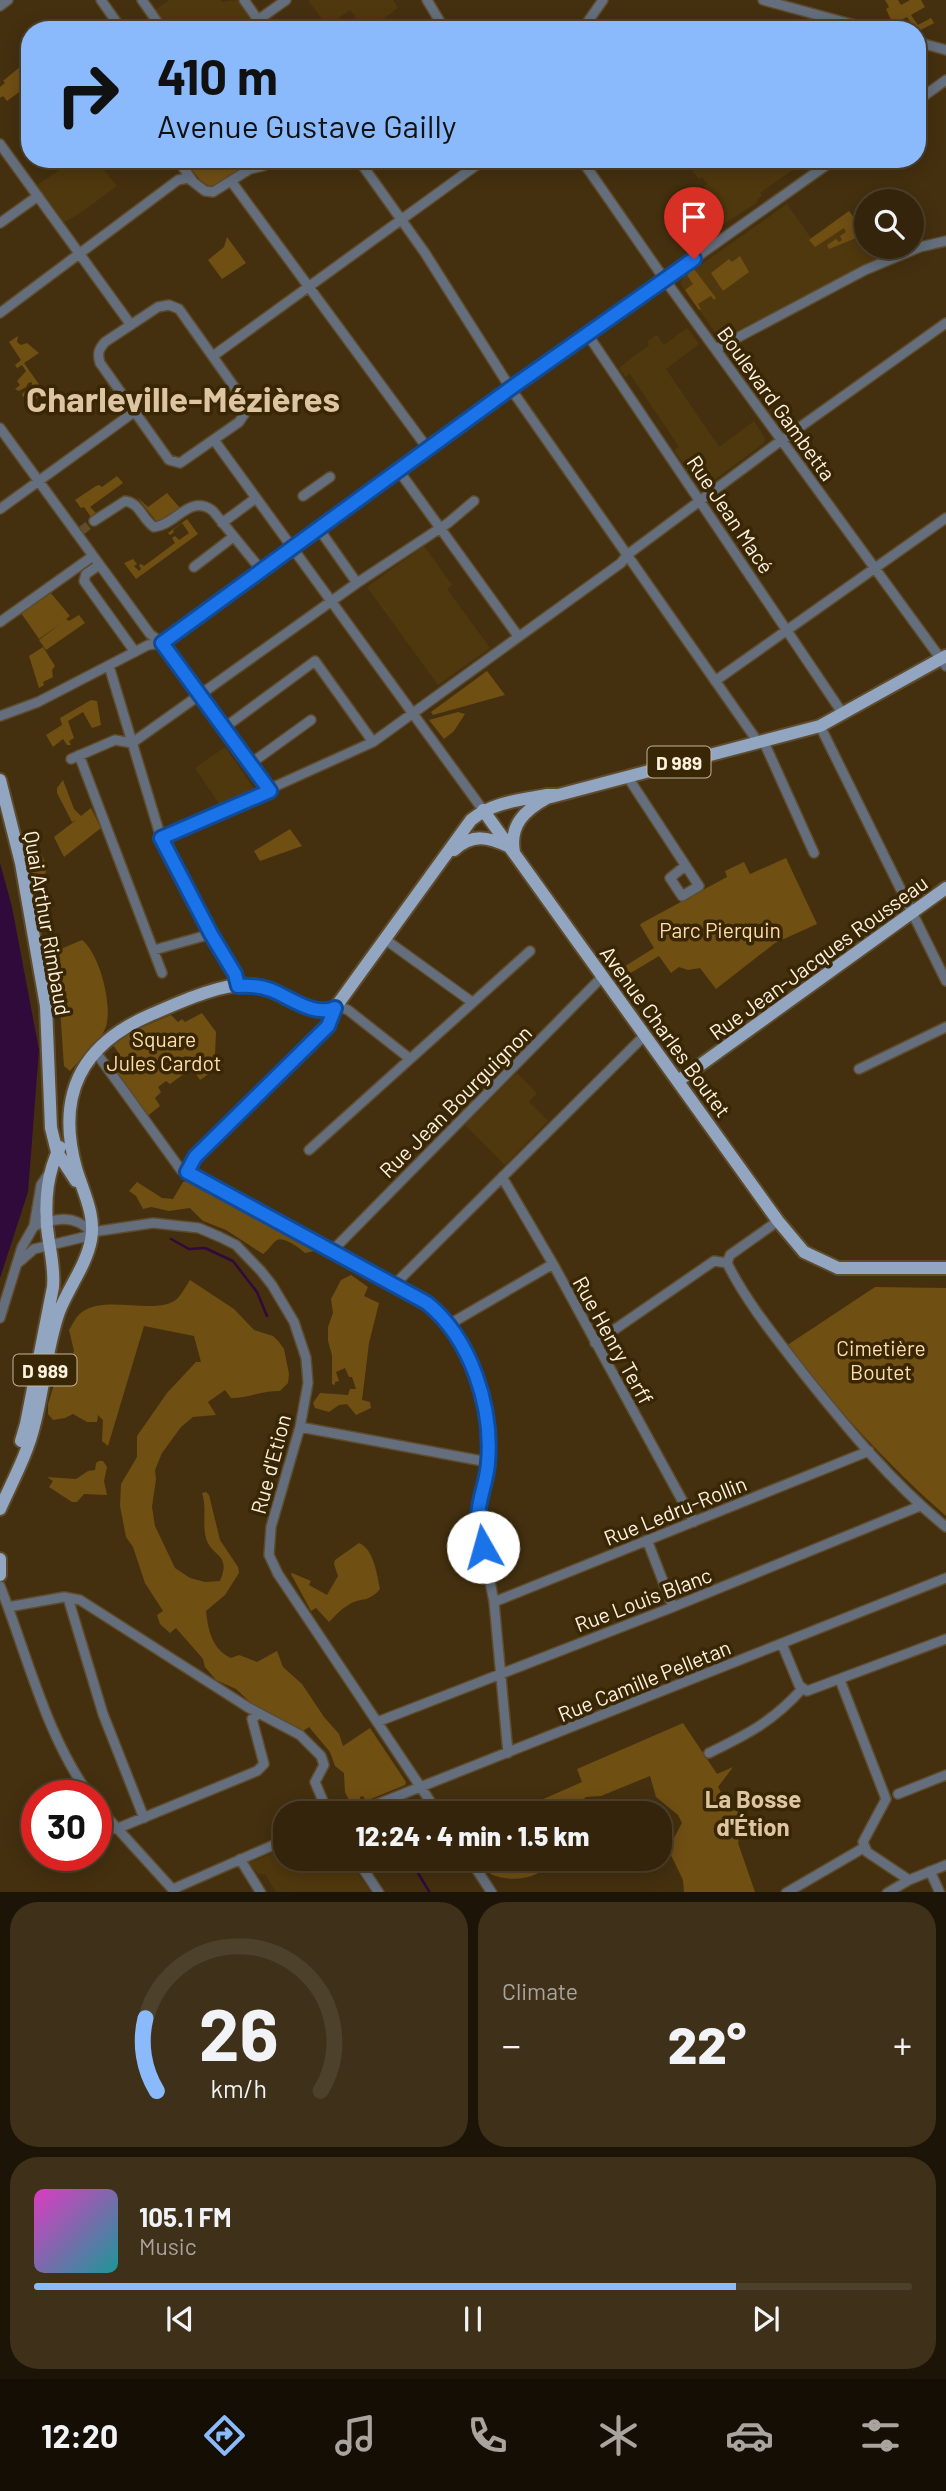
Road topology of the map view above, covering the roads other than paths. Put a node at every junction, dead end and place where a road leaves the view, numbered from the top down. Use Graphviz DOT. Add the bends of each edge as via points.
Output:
graph roads {
  1 [pos="8,0"];
  2 [pos="101,0"];
  3 [pos="142,0"];
  4 [pos="244,0"];
  5 [pos="286,0"];
  6 [pos="428,0"];
  7 [pos="603,0"];
  8 [pos="763,0"];
  9 [pos="0,6"];
  10 [pos="258,20"];
  11 [pos="116,21"];
  12 [pos="157,21"];
  13 [pos="440,21"];
  14 [pos="588,21"];
  15 [pos="840,21"];
  16 [pos="926,44"];
  17 [pos="946,50"];
  18 [pos="946,80"];
  19 [pos="926,94"];
  20 [pos="0,144"];
  21 [pos="183,168"];
  22 [pos="248,168"];
  23 [pos="364,168"];
  24 [pos="472,168"];
  25 [pos="587,168"];
  26 [pos="822,168"];
  27 [pos="192,180"];
  28 [pos="231,181"];
  29 [pos="38,196"];
  30 [pos="401,219"];
  31 [pos="0,223"];
  32 [pos="946,241"];
  33 [pos="80,254"];
  34 [pos="666,280"];
  35 [pos="309,286"];
  36 [pos="0,313"];
  37 [pos="946,323"];
  38 [pos="131,325"];
  39 [pos="588,335"];
  40 [pos="716,349"];
  41 [pos="213,356"];
  42 [pos="511,388"];
  43 [pos="134,412"];
  44 [pos="0,428"];
  45 [pos="214,440"];
  46 [pos="783,440"];
  47 [pos="428,449"];
  48 [pos="399,471"];
  49 [pos="330,477"];
  50 [pos="38,481"];
  51 [pos="303,496"];
  52 [pos="256,498"];
  53 [pos="474,500"];
  54 [pos="701,502"];
  55 [pos="0,509"];
  56 [pos="946,518"];
  57 [pos="94,521"];
  58 [pos="222,523"];
  59 [pos="440,526"];
  60 [pos="319,529"];
  61 [pos="233,537"];
  62 [pos="292,549"];
  63 [pos="627,555"];
  64 [pos="93,556"];
  65 [pos="99,565"];
  66 [pos="194,567"];
  67 [pos="875,568"];
  68 [pos="262,571"];
  69 [pos="358,583"];
  70 [pos="331,601"];
  71 [pos="0,622"];
  72 [pos="788,630"];
  73 [pos="518,636"];
  74 [pos="162,643"];
  75 [pos="135,652"];
  76 [pos="944,660"];
  77 [pos="108,666"];
  78 [pos="715,681"];
  79 [pos="200,695"];
  80 [pos="412,714"];
  81 [pos="843,714"];
  82 [pos="0,716"];
  83 [pos="311,720"];
  84 [pos="820,726"];
  85 [pos="224,728"];
  86 [pos="761,741"];
  87 [pos="373,742"];
  88 [pos="132,743"];
  89 [pos="250,764"];
  90 [pos="627,776"];
  91 [pos="0,780"];
  92 [pos="270,791"];
  93 [pos="556,795"];
  94 [pos="483,810"];
  95 [pos="161,838"];
  96 [pos="512,850"];
  97 [pos="814,853"];
  98 [pos="685,866"];
  99 [pos="433,875"];
  100 [pos="946,888"];
  101 [pos="913,912"];
  102 [pos="211,934"];
  103 [pos="386,940"];
  104 [pos="154,950"];
  105 [pos="530,951"];
  106 [pos="162,973"];
  107 [pos="603,976"];
  108 [pos="946,981"];
  109 [pos="238,986"];
  110 [pos="472,1002"];
  111 [pos="336,1007"];
  112 [pos="946,1027"];
  113 [pos="645,1035"];
  114 [pos="95,1051"];
  115 [pos="409,1058"];
  116 [pos="859,1069"];
  117 [pos="48,1074"];
  118 [pos="678,1081"];
  119 [pos="69,1124"];
  120 [pos="309,1150"];
  121 [pos="57,1152"];
  122 [pos="187,1172"];
  123 [pos="48,1174"];
  124 [pos="502,1177"];
  125 [pos="87,1199"];
  126 [pos="47,1221"];
  127 [pos="778,1221"];
  128 [pos="34,1226"];
  129 [pos="92,1232"];
  130 [pos="50,1244"];
  131 [pos="333,1250"];
  132 [pos="18,1263"];
  133 [pos="727,1263"];
  134 [pos="553,1264"];
  135 [pos="946,1268"];
  136 [pos="397,1286"];
  137 [pos="0,1318"];
  138 [pos="448,1325"];
  139 [pos="595,1343"];
  140 [pos="300,1427"];
  141 [pos="869,1451"];
  142 [pos="488,1462"];
  143 [pos="0,1491"];
  144 [pos="920,1506"];
  145 [pos="0,1509"];
  146 [pos="694,1522"];
  147 [pos="946,1527"];
  148 [pos="647,1540"];
  149 [pos="0,1559"];
  150 [pos="0,1576"];
  151 [pos="946,1578"];
  152 [pos="0,1587"];
  153 [pos="68,1598"];
  154 [pos="494,1602"];
  155 [pos="8,1606"];
  156 [pos="673,1607"];
  157 [pos="946,1639"];
  158 [pos="782,1644"];
  159 [pos="501,1673"];
  160 [pos="841,1680"];
  161 [pos="802,1689"];
  162 [pos="259,1713"];
  163 [pos="377,1722"];
  164 [pos="508,1753"];
  165 [pos="709,1753"];
  166 [pos="946,1775"];
  167 [pos="78,1780"];
  168 [pos="421,1788"];
  169 [pos="898,1794"];
  170 [pos="323,1801"];
  171 [pos="387,1801"];
  172 [pos="430,1801"];
  173 [pos="144,1818"];
  174 [pos="112,1824"];
  175 [pos="116,1829"];
  176 [pos="273,1845"];
  177 [pos="865,1847"];
  178 [pos="240,1858"];
  179 [pos="946,1865"];
  180 [pos="365,1871"];
  181 [pos="478,1871"];
  182 [pos="930,1871"];
  183 [pos="909,1880"];
  184 [pos="174,1891"];
  185 [pos="261,1892"];
  186 [pos="379,1892"];
  187 [pos="492,1892"];
  188 [pos="786,1892"];
  189 [pos="887,1892"];
  190 [pos="940,1892"];
  1 -- 9 [label="street"];
  2 -- 11 [label="street"];
  3 -- 12 [label="street"];
  4 -- 10 [label="street"];
  5 -- 10 [label="street"];
  6 -- 13 [label="street"];
  7 -- 14 [label="street"];
  8 -- 15 [label="street"];
  16 -- 17 [label="street"];
  18 -- 19 [label="street"];
  20 -- 29 [label="street"];
  21 -- 27 [label="street"];
  22 -- 28 [label="street"];
  23 -- 30 [label="street"];
  24 -- 30 [label="street"];
  25 -- 34 [label="street, Boulevard Gambetta"];
  26 -- 34 [label="street"];
  27 -- 28 [label="street" via="209,193"];
  27 -- 33 [label="street" via="181,179"];
  28 -- 35 [label="street"];
  29 -- 31 [label="street"];
  29 -- 33 [label="street"];
  30 -- 35 [label="street"];
  30 -- 42 [label="street"];
  32 -- 40 [label="street" via="864,270"];
  33 -- 36 [label="street"];
  33 -- 38 [label="street"];
  34 -- 39 [label="street"];
  34 -- 40 [label="street, Boulevard Gambetta"];
  35 -- 41 [label="street"];
  35 -- 47 [label="street"];
  37 -- 46 [label="street"];
  38 -- 41 [label="street" via="169,305 178,309"];
  38 -- 43 [label="street" via="106,342 97,356"];
  39 -- 42 [label="street"];
  39 -- 54 [label="street, Rue Jean Macé"];
  40 -- 46 [label="street, Boulevard Gambetta"];
  41 -- 45 [label="street" via="245,402 239,422"];
  42 -- 47 [label="street"];
  42 -- 63 [label="street"];
  43 -- 45 [label="street" via="175,463"];
  43 -- 50 [label="street"];
  44 -- 50 [label="street"];
  45 -- 52 [label="street, Avenue Charles Boutet"];
  46 -- 54 [label="street"];
  46 -- 67 [label="street, Boulevard Gambetta"];
  47 -- 48 [label="street"];
  48 -- 59 [label="street"];
  48 -- 60 [label="street"];
  49 -- 51 [label="street"];
  50 -- 55 [label="street"];
  50 -- 64 [label="street"];
  52 -- 58 [label="street"];
  52 -- 62 [label="street, Avenue Charles Boutet"];
  53 -- 59 [label="street"];
  54 -- 63 [label="street"];
  54 -- 72 [label="street, Rue Jean Macé"];
  56 -- 67 [label="street"];
  57 -- 58 [label="street" via="125,501 135,504 154,527 198,504 213,511"];
  58 -- 61 [label="street"];
  59 -- 69 [label="street"];
  59 -- 73 [label="street"];
  60 -- 62 [label="street"];
  60 -- 69 [label="street"];
  61 -- 66 [label="street"];
  61 -- 68 [label="street"];
  62 -- 68 [label="street"];
  62 -- 70 [label="street, Avenue Charles Boutet"];
  63 -- 73 [label="street"];
  63 -- 78 [label="street"];
  64 -- 65 [label="street"];
  64 -- 71 [label="street"];
  65 -- 74 [label="street" via="150,634"];
  65 -- 75 [label="street" via="84,581"];
  67 -- 72 [label="street"];
  67 -- 76 [label="street, Boulevard Gambetta"];
  68 -- 74 [label="street"];
  69 -- 70 [label="street"];
  70 -- 79 [label="street"];
  70 -- 80 [label="street, Avenue Charles Boutet"];
  72 -- 78 [label="street"];
  72 -- 81 [label="street, Rue Jean Macé"];
  73 -- 80 [label="street"];
  74 -- 75 [label="street"];
  74 -- 79 [label="street"];
  75 -- 77 [label="street"];
  76 -- 81 [label="main road, D 989"];
  77 -- 82 [label="street"];
  77 -- 88 [label="street"];
  78 -- 86 [label="street"];
  79 -- 85 [label="street"];
  79 -- 88 [label="street"];
  80 -- 87 [label="street"];
  80 -- 94 [label="street, Avenue Charles Boutet"];
  81 -- 84 [label="main road, D 989"];
  83 -- 89 [label="street"];
  84 -- 86 [label="main road, D 989"];
  84 -- 101 [label="street"];
  85 -- 87 [label="street" via="315,661"];
  85 -- 89 [label="street"];
  86 -- 90 [label="main road, D 989"];
  86 -- 97 [label="street"];
  87 -- 92 [label="street"];
  88 -- 95 [label="street"];
  88 -- 104 [label="street" via="115,740 75,757"];
  89 -- 92 [label="street"];
  90 -- 93 [label="main road, D 989"];
  90 -- 98 [label="street"];
  91 -- 117 [label="main road, Quai Arthur Rimbaud / D 989" via="21,863 46,1006"];
  92 -- 95 [label="street"];
  93 -- 94 [label="main road"];
  93 -- 96 [label="main road" via="535,804 517,822"];
  94 -- 96 [label="main road, Avenue Charles Boutet"];
  94 -- 99 [label="main road" via="457,837"];
  95 -- 102 [label="street"];
  96 -- 99 [label="main road" via="491,838 466,840"];
  96 -- 107 [label="main road, Avenue Charles Boutet"];
  99 -- 103 [label="main road"];
  100 -- 101 [label="main road, Rue Jean-Jacques Rousseau"];
  101 -- 108 [label="street"];
  101 -- 118 [label="main road, Rue Jean-Jacques Rousseau"];
  102 -- 104 [label="street"];
  102 -- 109 [label="street"];
  103 -- 110 [label="street"];
  103 -- 111 [label="main road"];
  104 -- 106 [label="street"];
  105 -- 110 [label="street"];
  107 -- 113 [label="main road, Avenue Charles Boutet"];
  107 -- 131 [label="street, Rue Jean Bourguignon"];
  109 -- 111 [label="main road" via="271,990 319,1011"];
  109 -- 114 [label="main road" via="147,1017 116,1033"];
  110 -- 115 [label="street"];
  111 -- 115 [label="street" via="348,1010"];
  111 -- 122 [label="street" via="328,1026 195,1157"];
  112 -- 116 [label="street"];
  113 -- 118 [label="main road, Avenue Charles Boutet"];
  113 -- 124 [label="street"];
  114 -- 119 [label="main road" via="77,1080"];
  114 -- 122 [label="street" via="181,1170"];
  115 -- 120 [label="street"];
  117 -- 121 [label="main road, Quai Arthur Rimbaud / D 989"];
  117 -- 123 [label="main road, Quai Arthur Rimbaud / D 989"];
  118 -- 127 [label="main road, Avenue Charles Boutet"];
  119 -- 121 [label="main road"];
  119 -- 125 [label="main road"];
  121 -- 123 [label="main road"];
  121 -- 125 [label="main road, Quai Arthur Rimbaud / D 989"];
  122 -- 131 [label="street"];
  123 -- 126 [label="main road, D 989"];
  123 -- 128 [label="street" via="41,1185"];
  124 -- 134 [label="street, Rue Henry Terff"];
  124 -- 136 [label="street"];
  125 -- 129 [label="main road, D 989"];
  126 -- 128 [label="street"];
  126 -- 129 [label="street" via="73,1219"];
  126 -- 130 [label="main road, D 989"];
  127 -- 133 [label="street" via="730,1255"];
  127 -- 135 [label="main road, Avenue Charles Boutet" via="804,1252 838,1268"];
  128 -- 132 [label="street"];
  129 -- 130 [label="street, Rue d'Etion"];
  129 -- 140 [label="street, Rue d'Etion" via="153,1223 178,1225 199,1228 236,1245 272,1284 294,1322 306,1358 308,1383"];
  129 -- 145 [label="main road, D 989" via="52,1335 34,1426"];
  130 -- 132 [label="street, Rue d'Etion" via="34,1249"];
  130 -- 143 [label="main road, D 989" via="55,1272 26,1424"];
  131 -- 136 [label="street"];
  132 -- 137 [label="street"];
  133 -- 139 [label="street" via="714,1261"];
  133 -- 141 [label="street" via="740,1289 789,1355"];
  134 -- 138 [label="street"];
  134 -- 139 [label="street, Rue Henry Terff"];
  136 -- 138 [label="street" via="427,1303"];
  138 -- 142 [label="street" via="475,1374 488,1424"];
  139 -- 146 [label="street, Rue Henry Terff"];
  140 -- 142 [label="street"];
  140 -- 163 [label="street, Rue d'Etion" via="271,1527 269,1555"];
  141 -- 144 [label="street"];
  141 -- 146 [label="street, Rue Ledru-Rollin"];
  142 -- 154 [label="street" via="478,1520"];
  144 -- 147 [label="street"];
  144 -- 156 [label="street, Rue Louis Blanc"];
  146 -- 148 [label="street, Rue Ledru-Rollin"];
  148 -- 154 [label="street, Rue Ledru-Rollin"];
  148 -- 156 [label="street"];
  149 -- 150 [label="main road"];
  151 -- 158 [label="street, Rue Camille Pelletan"];
  152 -- 155 [label="street"];
  153 -- 155 [label="street"];
  153 -- 162 [label="street" via="80,1600"];
  153 -- 173 [label="street" via="103,1714"];
  154 -- 159 [label="street"];
  155 -- 167 [label="street" via="48,1721"];
  156 -- 159 [label="street, Rue Louis Blanc"];
  157 -- 160 [label="street"];
  158 -- 161 [label="street"];
  158 -- 164 [label="street, Rue Camille Pelletan"];
  159 -- 163 [label="street, Rue Louis Blanc"];
  159 -- 164 [label="street"];
  160 -- 161 [label="street" via="814,1690"];
  160 -- 177 [label="street" via="886,1799 863,1842"];
  161 -- 165 [label="street" via="754,1732"];
  162 -- 170 [label="street" via="300,1735 321,1756 324,1765 314,1782"];
  162 -- 173 [label="street" via="252,1719 264,1764 257,1771"];
  163 -- 168 [label="street, Rue d'Etion"];
  164 -- 168 [label="street, Rue Camille Pelletan"];
  166 -- 169 [label="street"];
  168 -- 171 [label="street, Rue Camille Pelletan"];
  168 -- 172 [label="street, Rue d'Etion"];
  173 -- 175 [label="street"];
  174 -- 175 [label="street"];
  175 -- 184 [label="street"];
  176 -- 178 [label="street"];
  177 -- 183 [label="street"];
  177 -- 188 [label="street"];
  178 -- 184 [label="street"];
  178 -- 185 [label="street"];
  179 -- 182 [label="street"];
  180 -- 186 [label="street"];
  181 -- 187 [label="street"];
  182 -- 183 [label="street"];
  182 -- 190 [label="street"];
  183 -- 189 [label="street"];
}
